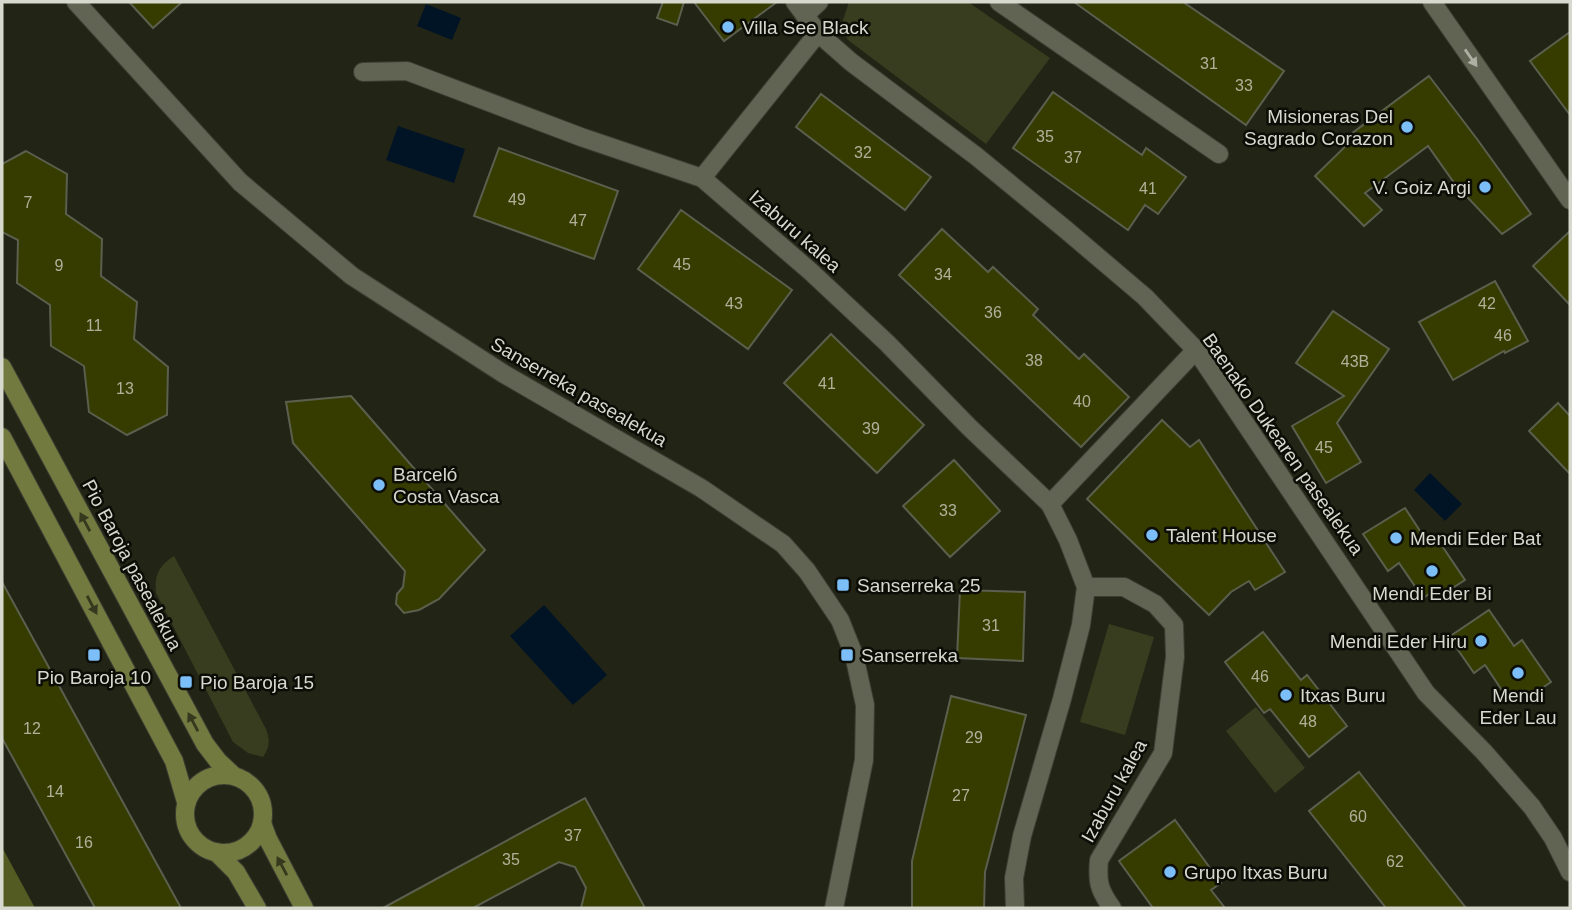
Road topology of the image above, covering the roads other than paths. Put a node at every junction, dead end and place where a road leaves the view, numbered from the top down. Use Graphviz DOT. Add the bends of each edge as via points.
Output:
graph roads {
  1 [pos="76,2"];
  2 [pos="820,2"];
  3 [pos="999,2"];
  4 [pos="1432,2"];
  5 [pos="800,8"];
  6 [pos="818,33"];
  7 [pos="363,72"];
  8 [pos="1219,154"];
  9 [pos="702,178"];
  10 [pos="1570,200"];
  11 [pos="1196,350"];
  12 [pos="2,367"];
  13 [pos="2,437"];
  14 [pos="1050,505"];
  15 [pos="1086,587"];
  16 [pos="234,776"];
  17 [pos="186,802"];
  18 [pos="262,823"];
  19 [pos="216,852"];
  20 [pos="1570,872"];
  21 [pos="257,908"];
  22 [pos="304,908"];
  23 [pos="834,908"];
  24 [pos="1015,908"];
  25 [pos="1112,908"];
  1 -- 23 [label="street, Sanserreka pasealekua" via="240,182 352,276 504,374 701,488 783,544 807,571 840,620 854,655 865,705 864,760"];
  2 -- 5 [label="street, Baenako Dukearen pasealekua"];
  3 -- 8 [label="street"];
  4 -- 10 [label="street, one-way"];
  5 -- 6 [label="street, Baenako Dukearen pasealekua"];
  6 -- 9 [label="street"];
  6 -- 11 [label="street, Baenako Dukearen pasealekua" via="1065,229 1145,297"];
  7 -- 9 [label="street, Izaburu kalea" via="407,71 581,138"];
  9 -- 14 [label="street, Izaburu kalea" via="868,325"];
  11 -- 14 [label="street"];
  11 -- 20 [label="street, Baenako Dukearen pasealekua" via="1426,693 1532,807"];
  16 -- 12 [label="main road, Pio Baroja pasealekua, one-way" via="205,744"];
  13 -- 17 [label="main road, one-way" via="174,761"];
  14 -- 15 [label="street, Izaburu kalea"];
  15 -- 24 [label="street, Izaburu kalea" via="1062,699 1022,836 1014,878"];
  15 -- 25 [label="street, Izaburu kalea" via="1124,587 1156,604 1174,625 1175,657 1163,753 1099,860 1097,878"];
  16 -- 17 [label="main road" via="205,780"];
  16 -- 18 [label="main road" via="259,796"];
  17 -- 19 [label="main road" via="190,834"];
  18 -- 19 [label="main road" via="245,847"];
  22 -- 18 [label="main road, one-way"];
  19 -- 21 [label="main road" via="236,872"];
}
